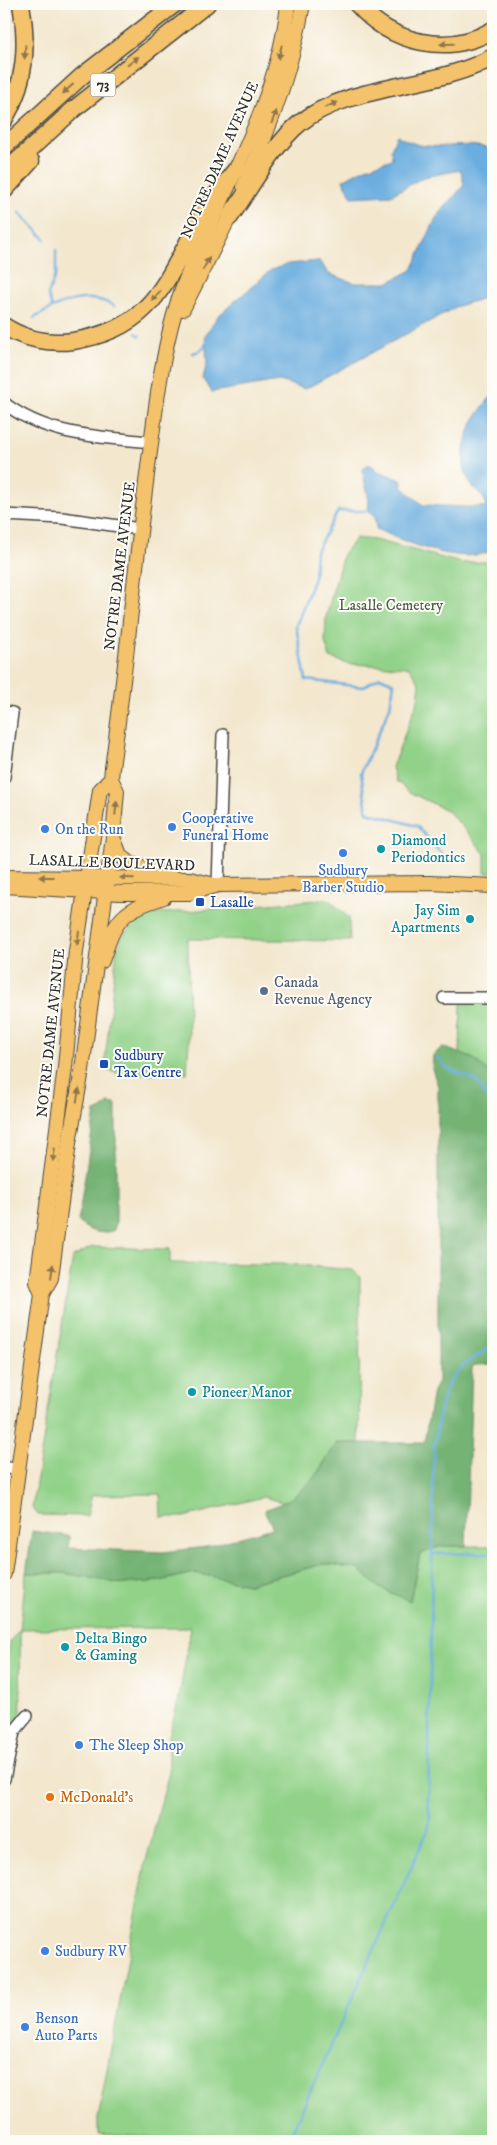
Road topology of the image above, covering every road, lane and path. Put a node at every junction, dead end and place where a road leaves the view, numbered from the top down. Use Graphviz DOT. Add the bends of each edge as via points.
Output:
graph roads {
  1 [pos="21,4"];
  2 [pos="174,4"];
  3 [pos="207,4"];
  4 [pos="288,4"];
  5 [pos="303,4"];
  6 [pos="357,4"];
  7 [pos="493,30"];
  8 [pos="493,57"];
  9 [pos="74,109"];
  10 [pos="4,120"];
  11 [pos="4,147"];
  12 [pos="238,167"];
  13 [pos="4,173"];
  14 [pos="4,191"];
  15 [pos="230,217"];
  16 [pos="4,326"];
  17 [pos="164,356"];
  18 [pos="4,403"];
  19 [pos="151,442"];
  20 [pos="4,515"];
  21 [pos="140,528"];
  22 [pos="8,712"];
  23 [pos="223,735"];
  24 [pos="4,777"];
  25 [pos="111,780"];
  26 [pos="113,837"];
  27 [pos="4,877"];
  28 [pos="107,878"];
  29 [pos="86,883"];
  30 [pos="4,886"];
  31 [pos="180,886"];
  32 [pos="218,886"];
  33 [pos="493,886"];
  34 [pos="104,892"];
  35 [pos="92,990"];
  36 [pos="444,998"];
  37 [pos="493,998"];
  38 [pos="42,1294"];
  39 [pos="4,1467"];
  40 [pos="18,1470"];
  41 [pos="4,1574"];
  42 [pos="27,1716"];
  43 [pos="4,1779"];
  1 -- 10 [label="highway, one-way" via="25,29 24,68 13,104"];
  2 -- 11 [label="highway, 73, one-way" via="82,76"];
  9 -- 3 [label="highway, 73, one-way"];
  4 -- 12 [label="main road, NOTRE DAME AVENUE, one-way" via="281,52 265,103"];
  15 -- 5 [label="main road, NOTRE DAME AVENUE, one-way" via="278,106"];
  7 -- 6 [label="highway, one-way" via="459,43 427,43 387,29"];
  15 -- 8 [label="highway, one-way" via="284,140 312,114 346,100 459,71"];
  9 -- 13 [label="highway, 73"];
  9 -- 14 [label="highway"];
  12 -- 16 [label="highway, one-way" via="205,210 160,292 131,321 93,338 68,342 29,338"];
  12 -- 17 [label="main road, NOTRE DAME AVENUE" via="193,260 172,319"];
  17 -- 15 [label="main road, NOTRE DAME AVENUE, one-way" via="187,300"];
  17 -- 19 [label="main road, NOTRE DAME AVENUE"];
  18 -- 19 [label="street" via="28,419 56,430"];
  19 -- 21 [label="main road, NOTRE DAME AVENUE"];
  20 -- 21 [label="street" via="62,518"];
  21 -- 25 [label="main road, NOTRE DAME AVENUE"];
  22 -- 24 [label="street"];
  23 -- 32 [label="street"];
  26 -- 25 [label="main road, NOTRE DAME AVENUE, one-way" via="118,791"];
  25 -- 29 [label="main road, NOTRE DAME AVENUE" via="100,790"];
  26 -- 28 [label="main road, NOTRE DAME AVENUE"];
  26 -- 31 [label="main road" via="120,855 131,864 152,868"];
  29 -- 27 [label="main road, LASALLE BOULEVARD, one-way"];
  28 -- 29 [label="main road, LASALLE BOULEVARD"];
  31 -- 28 [label="main road, LASALLE BOULEVARD, one-way"];
  28 -- 34 [label="main road, NOTRE DAME AVENUE"];
  29 -- 30 [label="main road, LASALLE BOULEVARD"];
  29 -- 34 [label="main road, LASALLE BOULEVARD"];
  29 -- 38 [label="main road, NOTRE DAME AVENUE, one-way" via="37,1282"];
  31 -- 32 [label="main road, LASALLE BOULEVARD"];
  31 -- 34 [label="main road, LASALLE BOULEVARD"];
  31 -- 35 [label="main road" via="122,916 112,929"];
  32 -- 33 [label="main road, LASALLE BOULEVARD" via="430,883"];
  34 -- 35 [label="main road, NOTRE DAME AVENUE"];
  38 -- 35 [label="main road, NOTRE DAME AVENUE, one-way" via="51,1278"];
  36 -- 37 [label="street"];
  38 -- 40 [label="main road, NOTRE DAME AVENUE"];
  39 -- 40 [label="street"];
  40 -- 41 [label="main road, NOTRE DAME AVENUE"];
  42 -- 43 [label="street" via="14,1732"];
}
